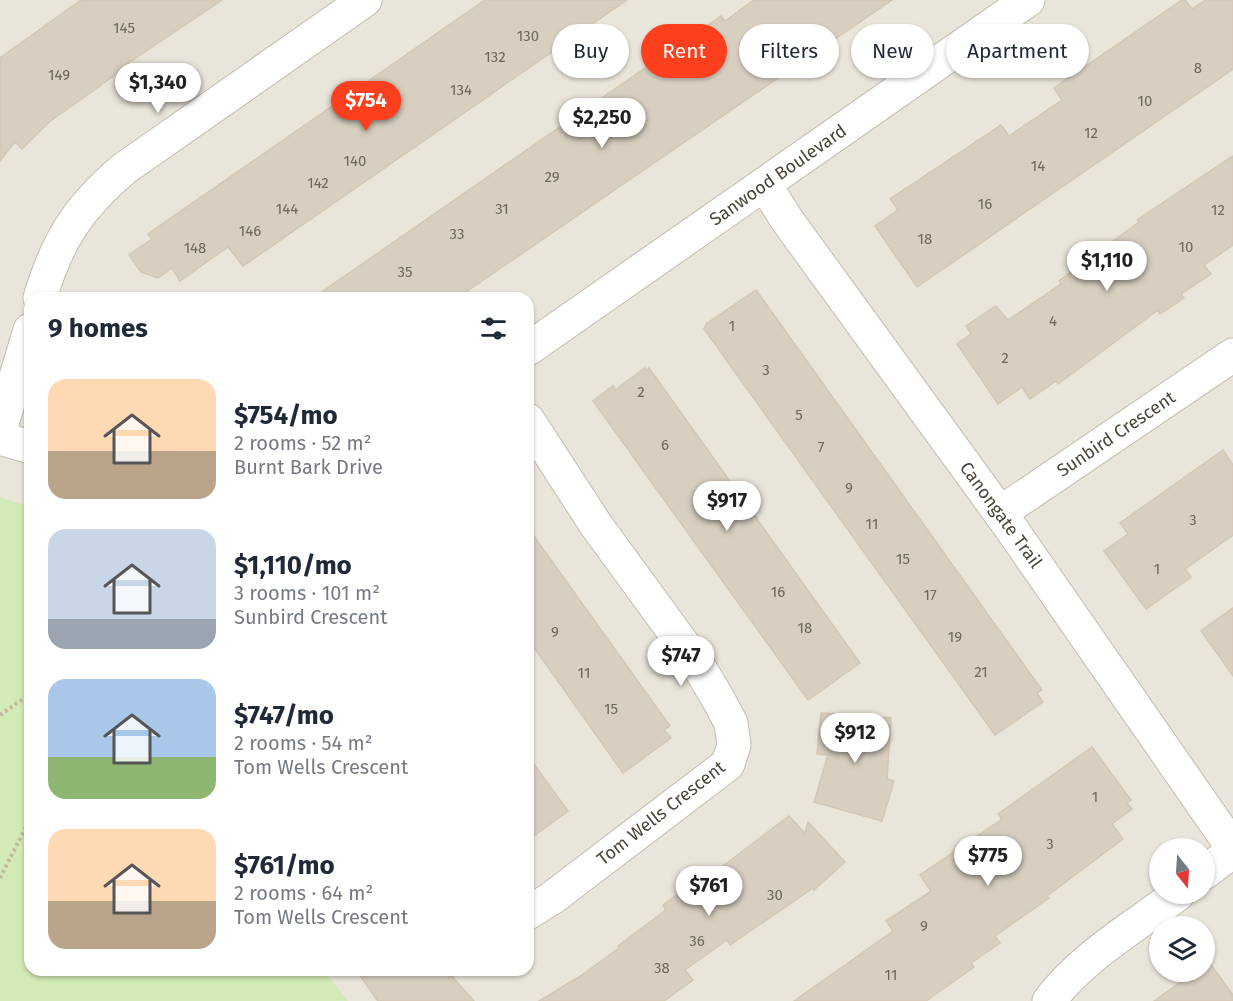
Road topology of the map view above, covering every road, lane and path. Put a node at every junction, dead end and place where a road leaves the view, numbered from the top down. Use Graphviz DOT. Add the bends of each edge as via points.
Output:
graph roads {
  1 [pos="365,0"];
  2 [pos="1028,0"];
  3 [pos="765,185"];
  4 [pos="42,292"];
  5 [pos="534,345"];
  6 [pos="24,350"];
  7 [pos="1233,355"];
  8 [pos="534,429"];
  9 [pos="0,430"];
  10 [pos="0,438"];
  11 [pos="24,445"];
  12 [pos="1000,513"];
  13 [pos="24,698"];
  14 [pos="0,715"];
  15 [pos="24,831"];
  16 [pos="1233,849"];
  17 [pos="1215,864"];
  18 [pos="0,878"];
  19 [pos="1164,904"];
  20 [pos="534,909"];
  21 [pos="1049,1001"];
  1 -- 4 [label="street" via="100,189 61,240"];
  2 -- 3 [label="street, Sanwood Boulevard"];
  3 -- 5 [label="street, Sanwood Boulevard"];
  3 -- 12 [label="street, Canongate Trail"];
  6 -- 9 [label="street"];
  7 -- 12 [label="street, Sunbird Crescent"];
  8 -- 20 [label="street, Tom Wells Crescent" via="596,525 696,662 731,723 734,745 728,764"];
  10 -- 11 [label="street"];
  12 -- 16 [label="street, Canongate Trail"];
  13 -- 14 [label="path"];
  15 -- 18 [label="path"];
  16 -- 17 [label="street"];
  19 -- 21 [label="street" via="1101,948"];
}
